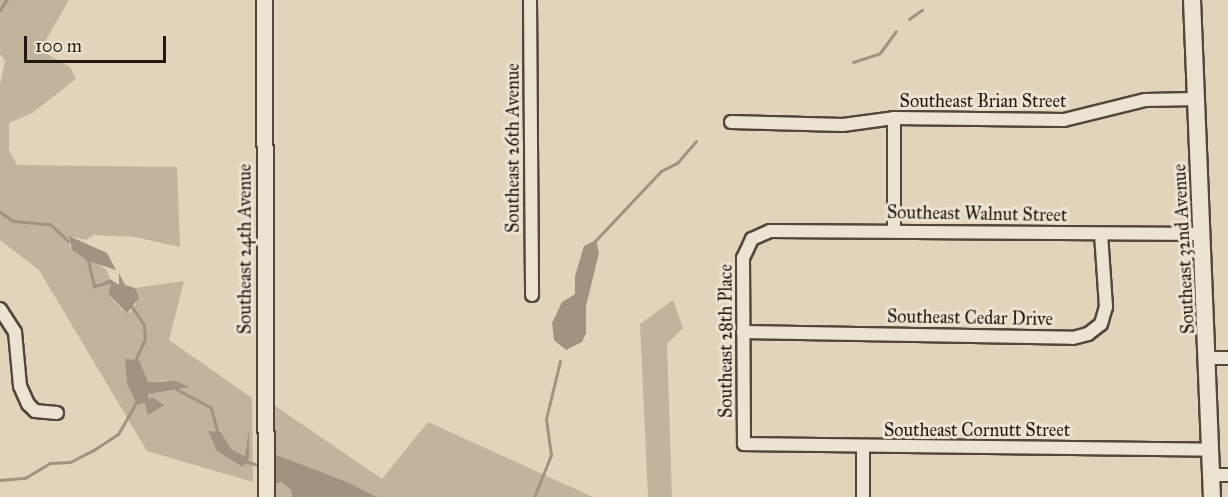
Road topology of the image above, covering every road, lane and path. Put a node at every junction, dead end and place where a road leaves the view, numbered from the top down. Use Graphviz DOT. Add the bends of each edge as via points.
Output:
graph roads {
  1 [pos="264,0"];
  2 [pos="530,0"];
  3 [pos="1191,0"];
  4 [pos="1197,99"];
  5 [pos="894,118"];
  6 [pos="731,122"];
  7 [pos="894,231"];
  8 [pos="1101,234"];
  9 [pos="1203,234"];
  10 [pos="752,239"];
  11 [pos="532,295"];
  12 [pos="0,309"];
  13 [pos="743,332"];
  14 [pos="1209,358"];
  15 [pos="1228,358"];
  16 [pos="57,413"];
  17 [pos="744,444"];
  18 [pos="863,447"];
  19 [pos="1211,450"];
  20 [pos="1220,475"];
  21 [pos="266,491"];
  22 [pos="863,497"];
  23 [pos="1212,497"];
  1 -- 21 [label="street, Southeast 24th Avenue"];
  2 -- 11 [label="street, Southeast 26th Avenue"];
  3 -- 4 [label="main road, Southeast 32nd Avenue"];
  4 -- 5 [label="street, Southeast Brian Street" via="1145,100 1065,120"];
  4 -- 9 [label="main road, Southeast 32nd Avenue"];
  5 -- 6 [label="street, Southeast Brian Street" via="843,125"];
  5 -- 7 [label="street"];
  7 -- 8 [label="street, Southeast Walnut Street"];
  7 -- 10 [label="street, Southeast Walnut Street" via="770,231"];
  8 -- 9 [label="street, Southeast Walnut Street"];
  8 -- 13 [label="street, Southeast Cedar Drive" via="1106,307 1101,324 1073,338"];
  9 -- 14 [label="main road, Southeast 32nd Avenue"];
  10 -- 13 [label="street, Southeast 28th Place" via="743,258"];
  12 -- 16 [label="street" via="15,332 20,386 28,404 35,411"];
  13 -- 17 [label="street, Southeast 28th Place"];
  14 -- 15 [label="street"];
  14 -- 19 [label="main road, Southeast 32nd Avenue"];
  17 -- 18 [label="street, Southeast Cornutt Street"];
  18 -- 19 [label="street, Southeast Cornutt Street"];
  18 -- 22 [label="street"];
  19 -- 20 [label="main road, Southeast 32nd Avenue"];
  20 -- 23 [label="main road, Southeast 32nd Avenue"];
}
